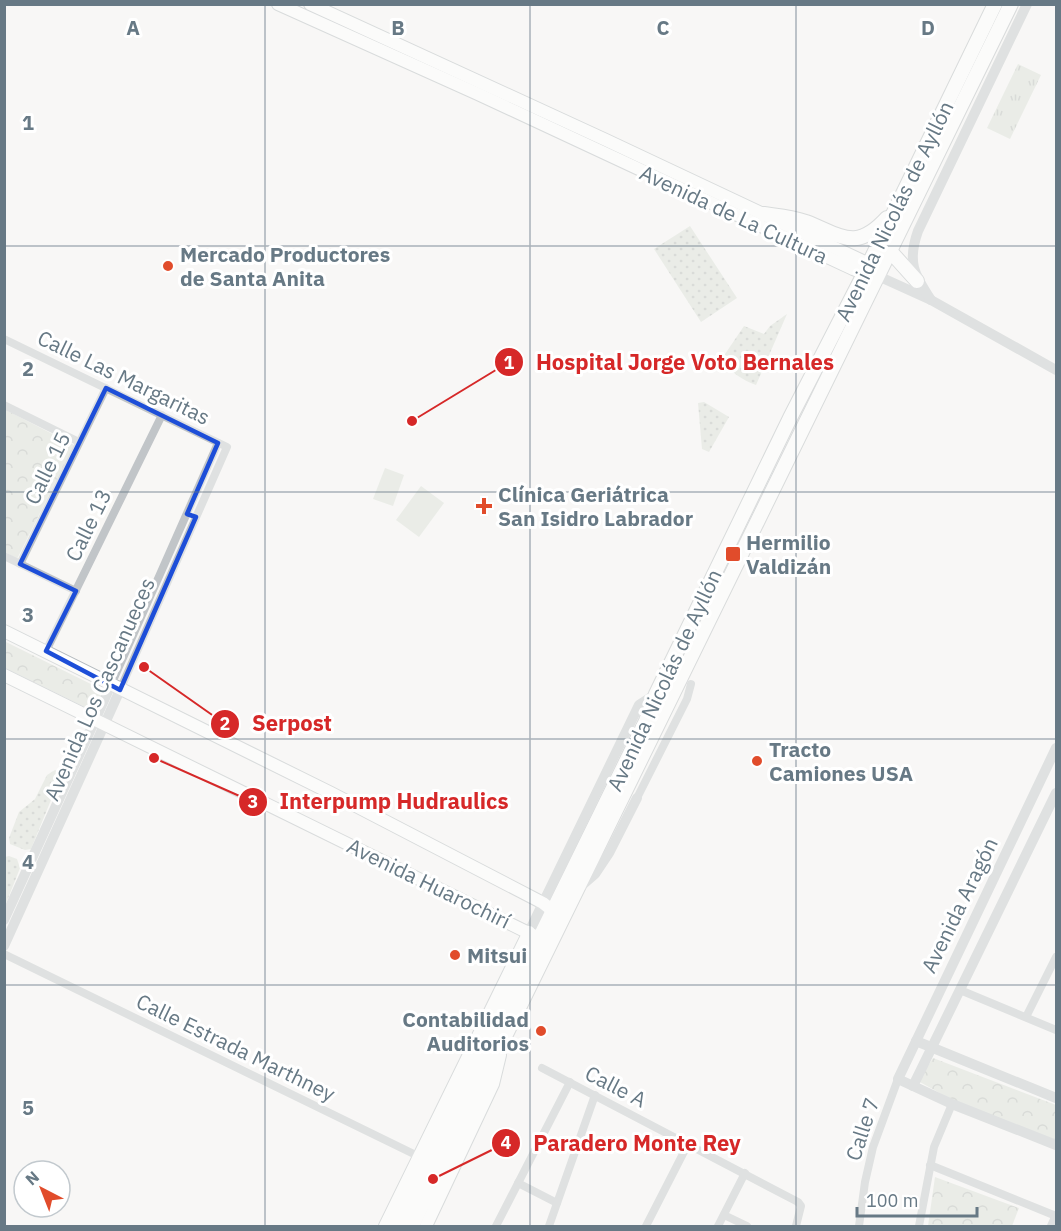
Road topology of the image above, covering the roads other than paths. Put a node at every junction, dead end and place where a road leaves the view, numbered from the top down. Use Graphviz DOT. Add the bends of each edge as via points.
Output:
graph roads {
  1 [pos="278,4"];
  2 [pos="310,4"];
  3 [pos="995,4"];
  4 [pos="1011,4"];
  5 [pos="1027,4"];
  6 [pos="594,141"];
  7 [pos="896,208"];
  8 [pos="764,214"];
  9 [pos="890,251"];
  10 [pos="866,269"];
  11 [pos="878,276"];
  12 [pos="917,280"];
  13 [pos="931,300"];
  14 [pos="4,339"];
  15 [pos="1056,370"];
  16 [pos="106,388"];
  17 [pos="4,405"];
  18 [pos="162,415"];
  19 [pos="80,442"];
  20 [pos="223,445"];
  21 [pos="192,516"];
  22 [pos="4,556"];
  23 [pos="20,564"];
  24 [pos="76,591"];
  25 [pos="139,622"];
  26 [pos="148,626"];
  27 [pos="4,631"];
  28 [pos="46,651"];
  29 [pos="4,675"];
  30 [pos="686,681"];
  31 [pos="119,690"];
  32 [pos="656,694"];
  33 [pos="104,723"];
  34 [pos="1056,748"];
  35 [pos="1056,796"];
  36 [pos="637,798"];
  37 [pos="601,813"];
  38 [pos="579,887"];
  39 [pos="553,910"];
  40 [pos="4,920"];
  41 [pos="540,938"];
  42 [pos="4,946"];
  43 [pos="4,954"];
  44 [pos="1056,957"];
  45 [pos="960,990"];
  46 [pos="1026,1017"];
  47 [pos="1056,1030"];
  48 [pos="916,1041"];
  49 [pos="932,1047"];
  50 [pos="542,1068"];
  51 [pos="898,1079"];
  52 [pos="570,1082"];
  53 [pos="913,1086"];
  54 [pos="595,1095"];
  55 [pos="1056,1098"];
  56 [pos="952,1104"];
  57 [pos="688,1144"];
  58 [pos="1056,1145"];
  59 [pos="435,1164"];
  60 [pos="930,1165"];
  61 [pos="745,1173"];
  62 [pos="518,1183"];
  63 [pos="557,1203"];
  64 [pos="724,1215"];
  65 [pos="1056,1216"];
  66 [pos="385,1227"];
  67 [pos="398,1227"];
  68 [pos="412,1227"];
  69 [pos="426,1227"];
  70 [pos="496,1227"];
  71 [pos="549,1227"];
  72 [pos="646,1227"];
  73 [pos="718,1227"];
  74 [pos="747,1227"];
  75 [pos="796,1227"];
  76 [pos="859,1227"];
  77 [pos="919,1227"];
  78 [pos="1051,1227"];
  1 -- 6 [label="main road, Avenida de La Cultura"];
  2 -- 6 [label="main road, Avenida de La Cultura"];
  3 -- 7 [label="main road, Avenida Nicolás de Ayllón"];
  4 -- 9 [label="main road, Avenida Nicolás de Ayllón"];
  5 -- 12 [label="street, Avenida Nicolás de Ayllón" via="918,231 912,248"];
  6 -- 8 [label="main road, Avenida de La Cultura"];
  6 -- 10 [label="main road, Avenida de La Cultura" via="688,194"];
  7 -- 8 [label="main road" via="869,234 850,240 791,218"];
  7 -- 10 [label="main road, Avenida Nicolás de Ayllón"];
  8 -- 10 [label="main road, Avenida de La Cultura"];
  9 -- 11 [label="main road, Avenida Nicolás de Ayllón"];
  9 -- 12 [label="main road"];
  10 -- 11 [label="main road, Avenida de La Cultura"];
  10 -- 32 [label="main road, Avenida Nicolás de Ayllón"];
  11 -- 13 [label="street"];
  11 -- 30 [label="main road, Avenida Nicolás de Ayllón"];
  12 -- 13 [label="street"];
  13 -- 15 [label="street"];
  14 -- 16 [label="street, Calle Las Margaritas"];
  16 -- 18 [label="street, Calle Las Margaritas"];
  16 -- 19 [label="street, Calle 15"];
  17 -- 19 [label="street"];
  18 -- 20 [label="street, Calle Las Margaritas"];
  18 -- 24 [label="street, Calle 13"];
  19 -- 23 [label="street, Calle 15"];
  20 -- 21 [label="street, Avenida Los Cascanueces"];
  21 -- 25 [label="street, Avenida Los Cascanueces"];
  21 -- 26 [label="street, Avenida Los Cascanueces"];
  22 -- 23 [label="street"];
  23 -- 24 [label="street"];
  24 -- 28 [label="street, Calle 13"];
  25 -- 26 [label="street"];
  25 -- 31 [label="street, Avenida Los Cascanueces"];
  26 -- 31 [label="street, Avenida Los Cascanueces"];
  27 -- 28 [label="main road, Avenida Huarochirí"];
  28 -- 31 [label="main road, Avenida Huarochirí"];
  29 -- 33 [label="main road, Avenida Huarochirí"];
  30 -- 36 [label="street, Avenida Nicolás de Ayllón" via="687,699"];
  30 -- 37 [label="main road, Avenida Nicolás de Ayllón"];
  31 -- 33 [label="street, Avenida Los Cascanueces"];
  31 -- 39 [label="main road, Avenida Huarochirí" via="331,793"];
  32 -- 37 [label="main road, Avenida Nicolás de Ayllón"];
  32 -- 37 [label="street, Avenida Nicolás de Ayllón" via="639,705"];
  33 -- 40 [label="street, Avenida Los Cascanueces"];
  33 -- 41 [label="main road, Avenida Huarochirí"];
  33 -- 42 [label="street, Avenida Los Cascanueces"];
  34 -- 48 [label="street, Avenida Aragón"];
  35 -- 45 [label="street, Avenida Aragón"];
  36 -- 38 [label="street, Avenida Nicolás de Ayllón" via="609,853 595,874"];
  37 -- 38 [label="main road, Avenida Nicolás de Ayllón"];
  37 -- 39 [label="main road, Avenida Nicolás de Ayllón"];
  38 -- 39 [label="main road, Avenida Nicolás de Ayllón"];
  39 -- 41 [label="main road, Avenida Nicolás de Ayllón"];
  41 -- 59 [label="main road, Avenida Nicolás de Ayllón"];
  41 -- 59 [label="main road, Avenida Nicolás de Ayllón" via="505,1035"];
  43 -- 59 [label="street, Calle Estrada Marthney"];
  44 -- 46 [label="street"];
  45 -- 46 [label="street"];
  45 -- 49 [label="street, Avenida Aragón"];
  46 -- 47 [label="street"];
  48 -- 49 [label="street"];
  48 -- 51 [label="street, Avenida Aragón"];
  49 -- 53 [label="street, Avenida Aragón"];
  49 -- 55 [label="street"];
  50 -- 52 [label="street, Calle A"];
  51 -- 53 [label="street"];
  51 -- 76 [label="street, Calle 7" via="873,1148"];
  52 -- 54 [label="street, Calle A"];
  52 -- 62 [label="street"];
  53 -- 56 [label="street"];
  54 -- 57 [label="street, Calle A"];
  54 -- 63 [label="street"];
  56 -- 58 [label="street"];
  56 -- 60 [label="street"];
  57 -- 61 [label="street, Calle A"];
  57 -- 72 [label="street"];
  59 -- 66 [label="main road, Avenida Nicolás de Ayllón"];
  59 -- 67 [label="main road, Avenida Nicolás de Ayllón"];
  59 -- 68 [label="main road, Avenida Nicolás de Ayllón"];
  59 -- 69 [label="main road"];
  60 -- 65 [label="street"];
  60 -- 77 [label="street"];
  61 -- 64 [label="street"];
  61 -- 75 [label="street, Calle A" via="800,1204"];
  62 -- 63 [label="street"];
  62 -- 70 [label="street"];
  63 -- 71 [label="street"];
  64 -- 73 [label="street"];
  64 -- 74 [label="street"];
  65 -- 78 [label="street"];
}
